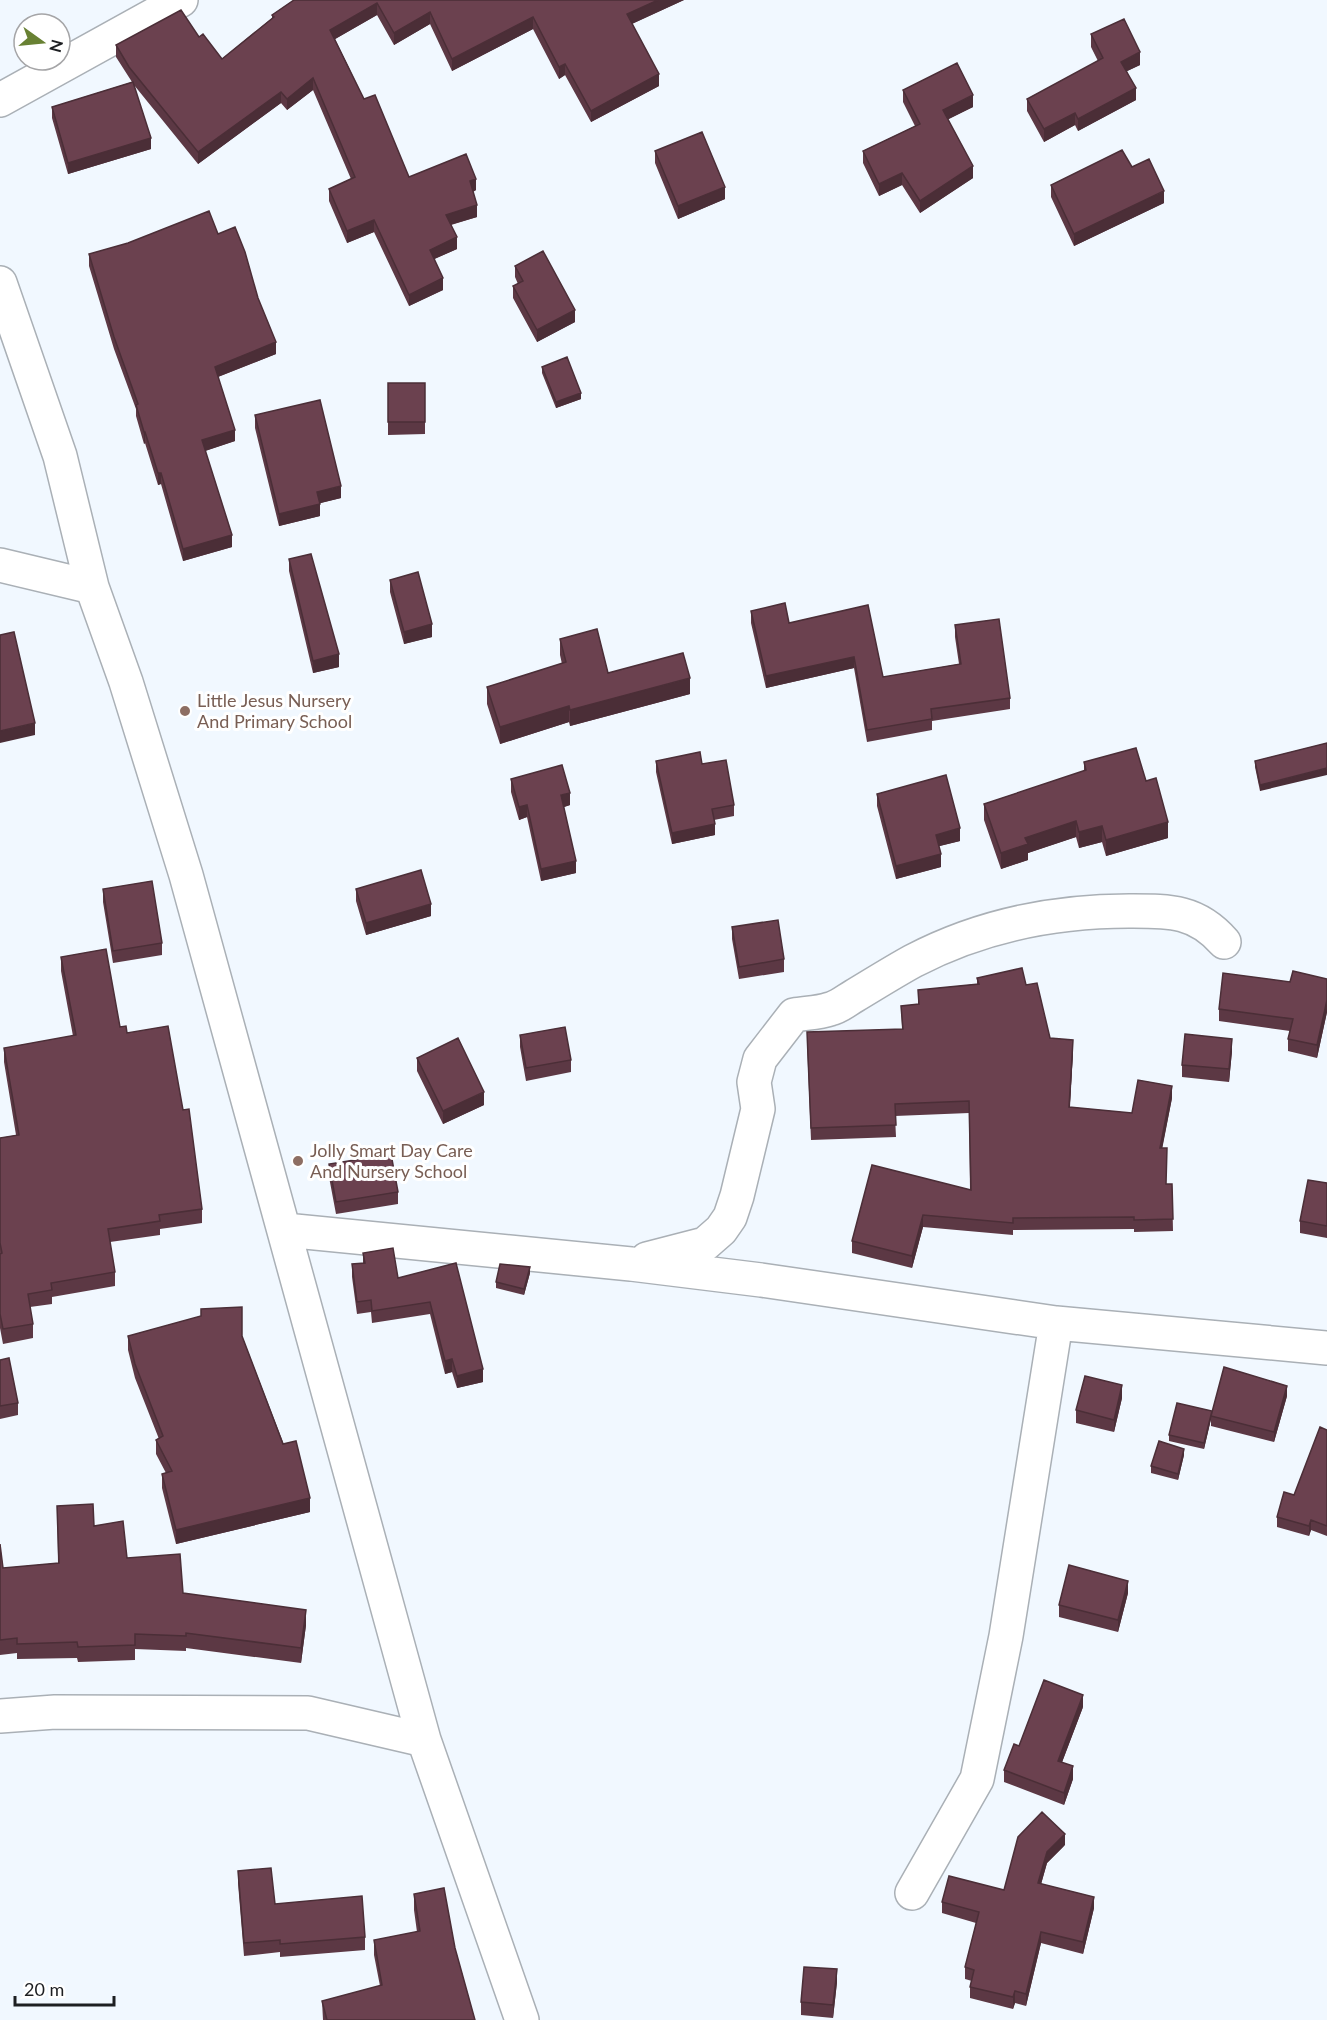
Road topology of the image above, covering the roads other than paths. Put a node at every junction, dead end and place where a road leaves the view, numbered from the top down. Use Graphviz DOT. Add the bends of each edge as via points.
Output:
graph roads {
  1 [pos="181,0"];
  2 [pos="0,100"];
  3 [pos="0,283"];
  4 [pos="0,565"];
  5 [pos="92,587"];
  6 [pos="1224,942"];
  7 [pos="285,1230"];
  8 [pos="631,1264"];
  9 [pos="1056,1323"];
  10 [pos="1327,1348"];
  11 [pos="0,1716"];
  12 [pos="424,1740"];
  13 [pos="912,1893"];
  14 [pos="522,2020"];
  1 -- 2 [label="street"];
  3 -- 5 [label="street" via="60,456"];
  4 -- 5 [label="street"];
  5 -- 7 [label="street" via="186,875"];
  6 -- 8 [label="street" via="1198,920 1162,911 1049,916 972,935 914,961 832,1009 794,1015 760,1059 754,1082 758,1109 730,1217 705,1244"];
  7 -- 8 [label="street"];
  7 -- 12 [label="street"];
  8 -- 9 [label="street"];
  9 -- 10 [label="street"];
  9 -- 13 [label="street" via="1006,1636 977,1779"];
  11 -- 12 [label="street" via="55,1712 308,1713"];
  12 -- 14 [label="street"];
}
